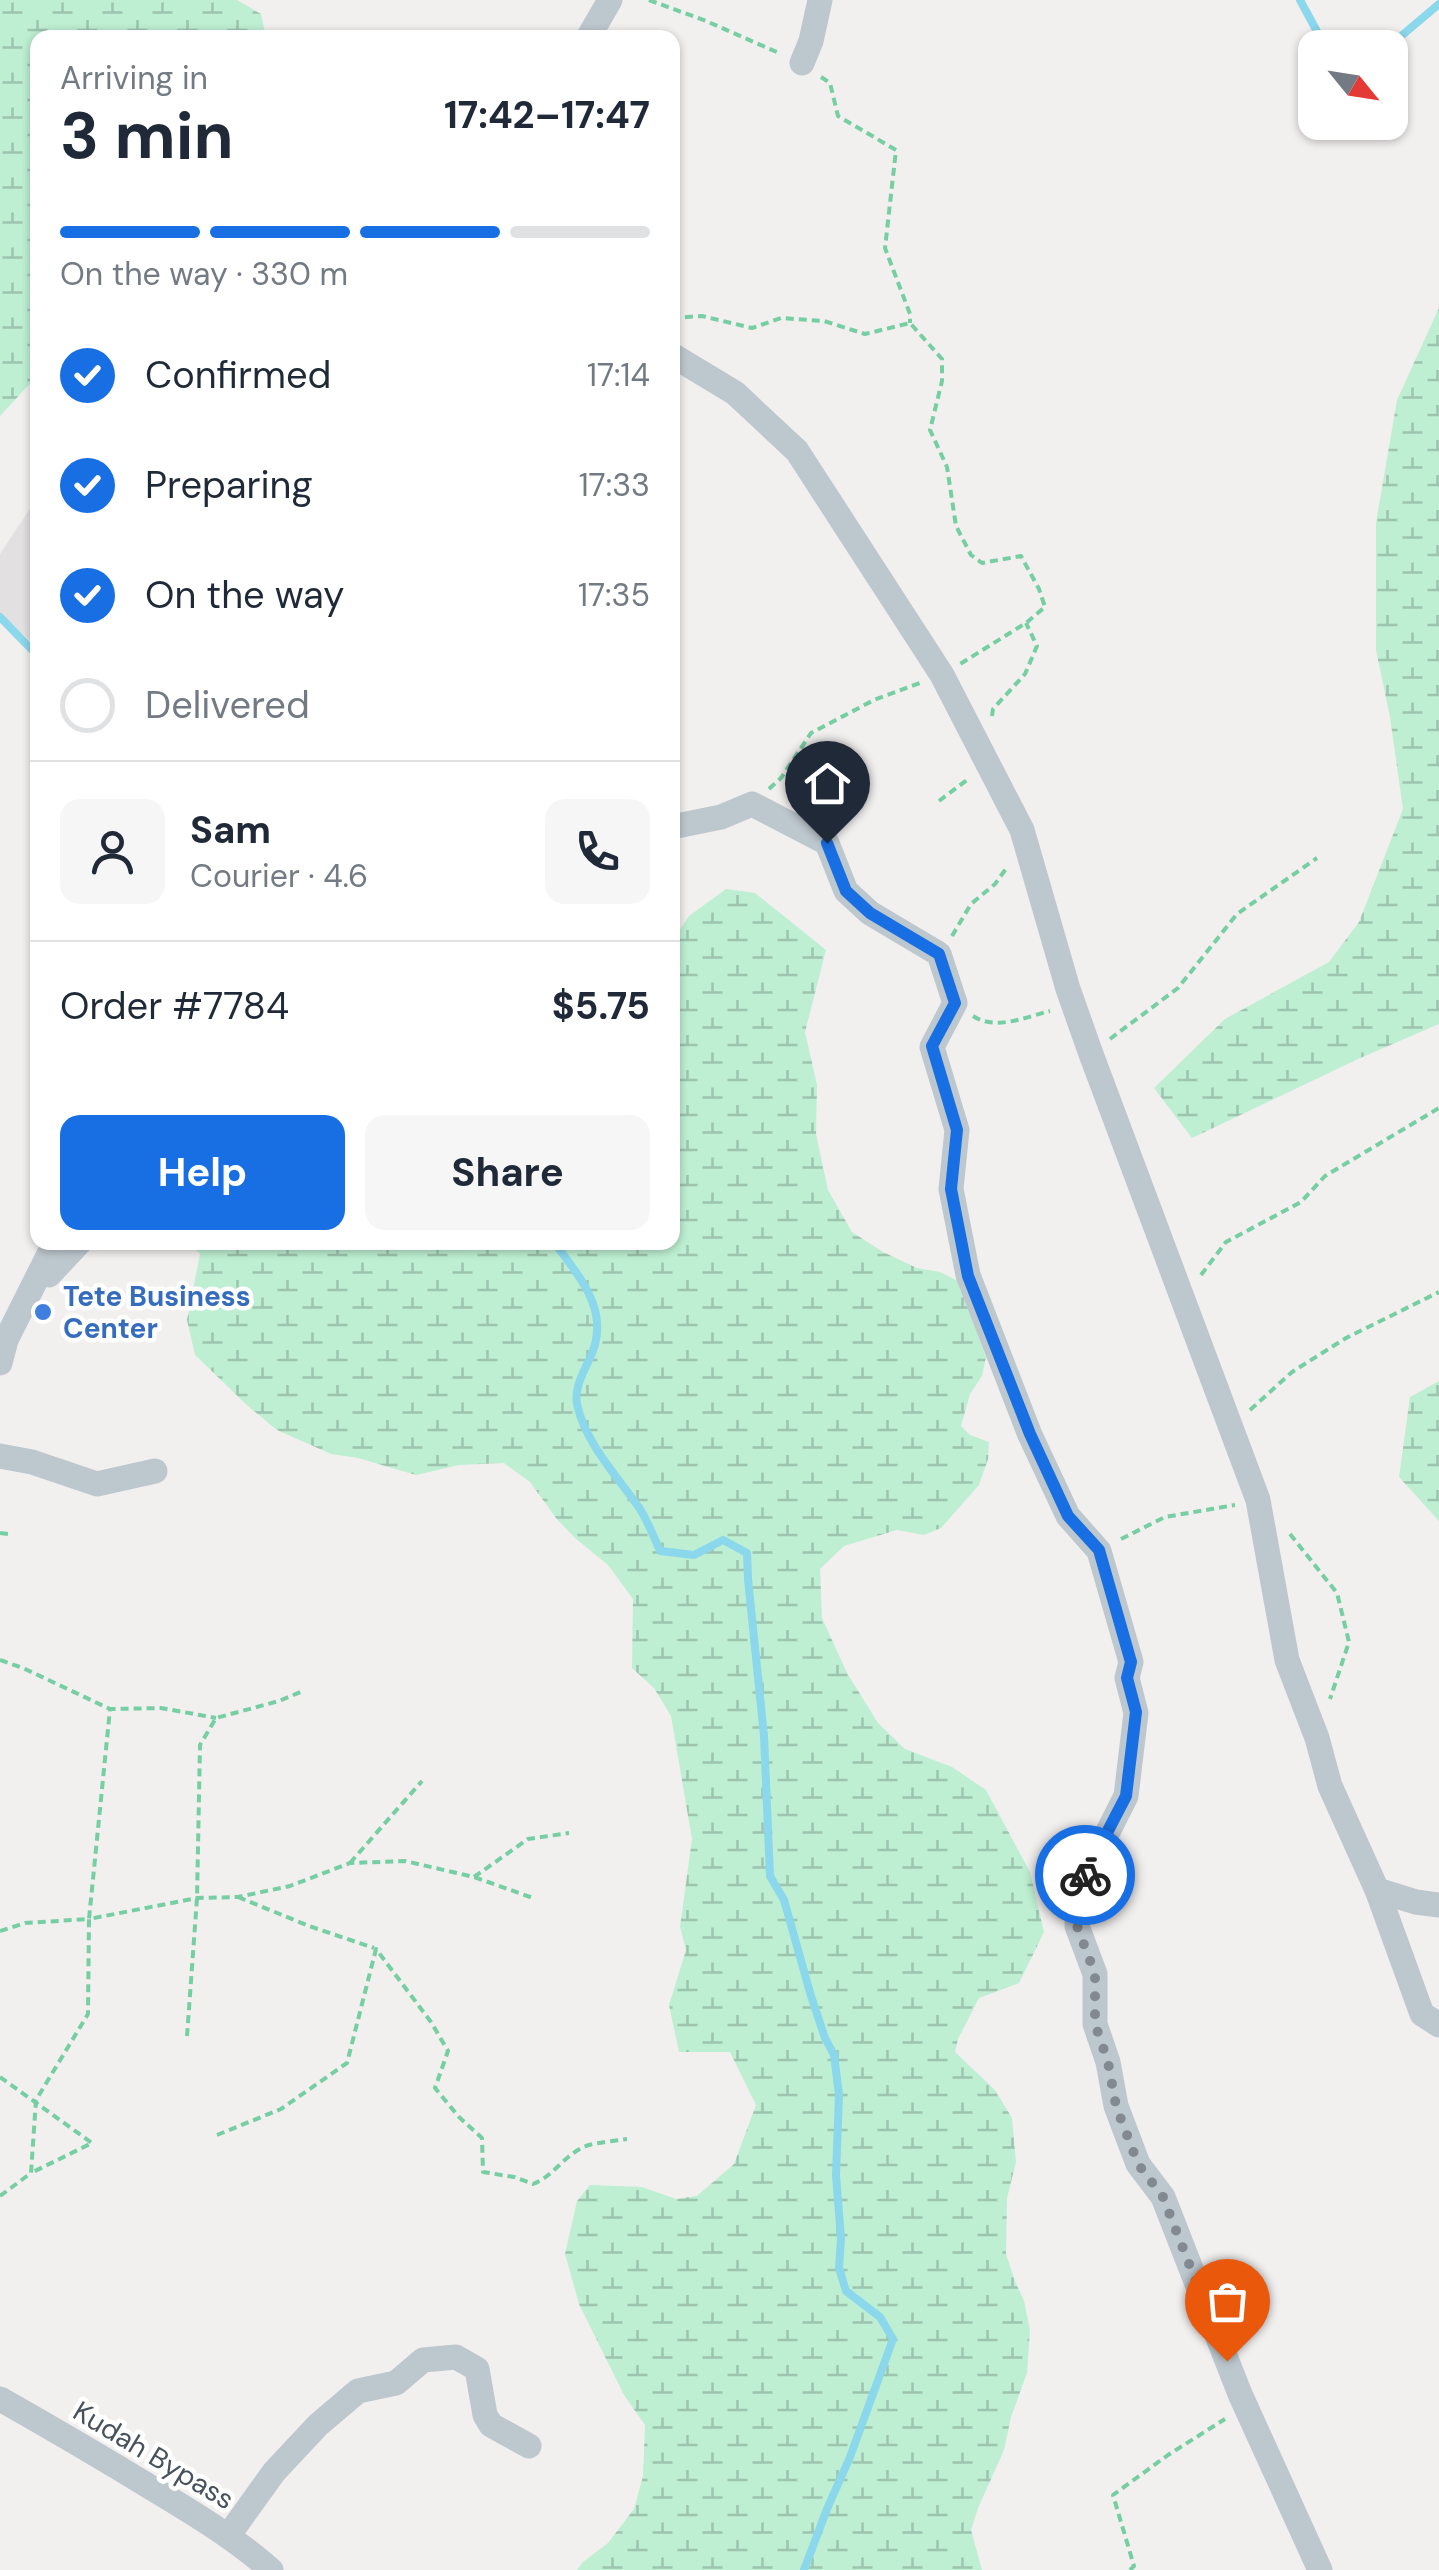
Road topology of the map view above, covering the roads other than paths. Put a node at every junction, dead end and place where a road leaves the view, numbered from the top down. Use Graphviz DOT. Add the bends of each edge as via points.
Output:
graph roads {
  1 [pos="610,0"];
  2 [pos="820,0"];
  3 [pos="593,30"];
  4 [pos="802,63"];
  5 [pos="680,361"];
  6 [pos="680,825"];
  7 [pos="51,1250"];
  8 [pos="73,1250"];
  9 [pos="24,1302"];
  10 [pos="0,1363"];
  11 [pos="0,1456"];
  12 [pos="155,1471"];
  13 [pos="1378,1890"];
  14 [pos="1439,1905"];
  15 [pos="1439,2025"];
  16 [pos="0,2400"];
  17 [pos="528,2446"];
  18 [pos="228,2536"];
  19 [pos="271,2570"];
  20 [pos="1320,2570"];
  1 -- 3 [label="street"];
  2 -- 4 [label="street"];
  5 -- 13 [label="street" via="736,394 797,452 942,675 1022,830 1091,1054 1258,1500 1287,1660 1330,1786"];
  6 -- 20 [label="street" via="752,804 827,843 846,891 939,954 955,1003 932,1046 957,1130 951,1189 968,1276 1068,1516 1099,1550 1131,1662 1127,1678 1136,1712 1126,1796 1078,1890 1077,1926 1095,1974 1095,2024 1138,2164 1163,2197"];
  7 -- 9 [label="street"];
  8 -- 9 [label="street"];
  9 -- 10 [label="street"];
  11 -- 12 [label="street" via="97,1484"];
  13 -- 14 [label="street"];
  13 -- 15 [label="street" via="1422,2014"];
  16 -- 18 [label="street, Kudah Bypass"];
  17 -- 18 [label="street" via="485,2415 477,2369 456,2357 423,2360 396,2383 358,2392 318,2425"];
  18 -- 19 [label="street, Kudah Bypass"];
}
